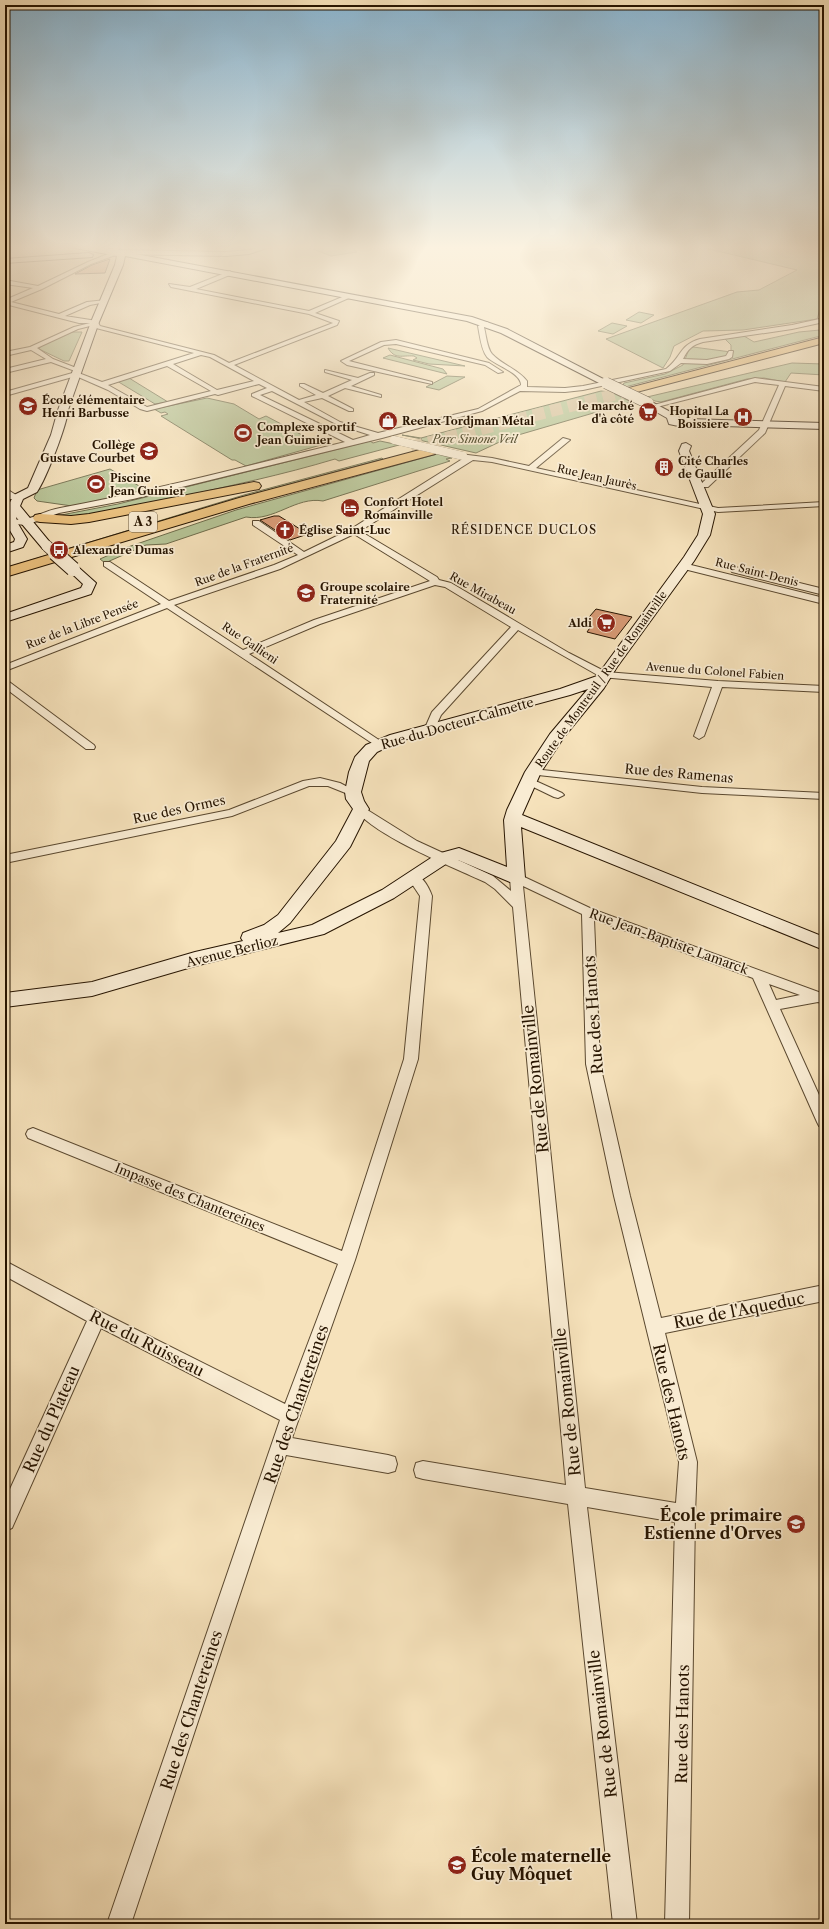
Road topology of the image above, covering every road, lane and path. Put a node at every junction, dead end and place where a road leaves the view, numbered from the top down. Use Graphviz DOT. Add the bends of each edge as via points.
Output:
graph roads {
  1 [pos="61,335"];
  2 [pos="89,335"];
  3 [pos="129,335"];
  4 [pos="307,335"];
  5 [pos="483,335"];
  6 [pos="509,335"];
  7 [pos="735,335"];
  8 [pos="824,340"];
  9 [pos="824,347"];
  10 [pos="32,348"];
  11 [pos="730,352"];
  12 [pos="5,354"];
  13 [pos="201,354"];
  14 [pos="51,360"];
  15 [pos="680,360"];
  16 [pos="169,364"];
  17 [pos="229,365"];
  18 [pos="755,370"];
  19 [pos="328,371"];
  20 [pos="5,372"];
  21 [pos="77,372"];
  22 [pos="372,374"];
  23 [pos="521,377"];
  24 [pos="713,377"];
  25 [pos="358,380"];
  26 [pos="261,382"];
  27 [pos="430,383"];
  28 [pos="606,383"];
  29 [pos="103,384"];
  30 [pos="783,384"];
  31 [pos="302,385"];
  32 [pos="344,386"];
  33 [pos="273,388"];
  34 [pos="519,388"];
  35 [pos="824,389"];
  36 [pos="629,391"];
  37 [pos="218,393"];
  38 [pos="5,394"];
  39 [pos="324,395"];
  40 [pos="379,396"];
  41 [pos="298,402"];
  42 [pos="647,402"];
  43 [pos="351,410"];
  44 [pos="681,421"];
  45 [pos="765,424"];
  46 [pos="824,426"];
  47 [pos="380,436"];
  48 [pos="566,440"];
  49 [pos="352,442"];
  50 [pos="686,446"];
  51 [pos="411,447"];
  52 [pos="431,451"];
  53 [pos="466,457"];
  54 [pos="481,460"];
  55 [pos="530,469"];
  56 [pos="281,481"];
  57 [pos="705,485"];
  58 [pos="33,490"];
  59 [pos="9,493"];
  60 [pos="244,501"];
  61 [pos="824,504"];
  62 [pos="824,510"];
  63 [pos="708,511"];
  64 [pos="40,518"];
  65 [pos="8,520"];
  66 [pos="26,522"];
  67 [pos="256,523"];
  68 [pos="354,531"];
  69 [pos="19,544"];
  70 [pos="44,544"];
  71 [pos="5,549"];
  72 [pos="304,555"];
  73 [pos="687,562"];
  74 [pos="5,563"];
  75 [pos="107,564"];
  76 [pos="5,573"];
  77 [pos="435,582"];
  78 [pos="5,586"];
  79 [pos="824,592"];
  80 [pos="824,601"];
  81 [pos="168,604"];
  82 [pos="5,618"];
  83 [pos="517,626"];
  84 [pos="244,653"];
  85 [pos="5,668"];
  86 [pos="602,677"];
  87 [pos="5,683"];
  88 [pos="718,684"];
  89 [pos="824,689"];
  90 [pos="551,696"];
  91 [pos="576,713"];
  92 [pos="430,728"];
  93 [pos="699,736"];
  94 [pos="378,744"];
  95 [pos="90,747"];
  96 [pos="560,776"];
  97 [pos="531,777"];
  98 [pos="353,792"];
  99 [pos="824,796"];
  100 [pos="361,809"];
  101 [pos="513,816"];
  102 [pos="389,829"];
  103 [pos="451,856"];
  104 [pos="5,859"];
  105 [pos="414,878"];
  106 [pos="516,878"];
  107 [pos="518,906"];
  108 [pos="588,912"];
  109 [pos="284,919"];
  110 [pos="304,934"];
  111 [pos="824,944"];
  112 [pos="195,959"];
  113 [pos="758,974"];
  114 [pos="821,998"];
  115 [pos="5,1000"];
  116 [pos="773,1005"];
  117 [pos="824,1122"];
  118 [pos="33,1134"];
  119 [pos="347,1260"];
  120 [pos="5,1268"];
  121 [pos="824,1293"];
  122 [pos="98,1318"];
  123 [pos="655,1327"];
  124 [pos="290,1416"];
  125 [pos="281,1445"];
  126 [pos="388,1464"];
  127 [pos="423,1470"];
  128 [pos="576,1497"];
  129 [pos="685,1514"];
  130 [pos="5,1520"];
  131 [pos="119,1924"];
  132 [pos="625,1924"];
  133 [pos="677,1924"];
  1 -- 10 [label="street"];
  2 -- 21 [label="main road"];
  3 -- 13 [label="street, Rue Jean Jaurès"];
  4 -- 17 [label="street"];
  5 -- 23 [label="street" via="490,356"];
  6 -- 28 [label="main road"];
  7 -- 15 [label="street" via="702,340 686,348"];
  8 -- 36 [label="highway"];
  9 -- 24 [label="highway"];
  10 -- 12 [label="street"];
  10 -- 14 [label="street"];
  11 -- 15 [label="street" via="729,357 707,362"];
  13 -- 16 [label="street"];
  13 -- 17 [label="street, Rue Jean Jaurès" via="212,356"];
  14 -- 20 [label="street"];
  14 -- 21 [label="street"];
  15 -- 28 [label="street" via="668,370"];
  16 -- 29 [label="street"];
  16 -- 37 [label="street"];
  17 -- 26 [label="street, Rue Jean Jaurès"];
  18 -- 24 [label="highway"];
  19 -- 25 [label="street"];
  21 -- 29 [label="street"];
  21 -- 38 [label="street"];
  21 -- 58 [label="main road" via="63,410 64,415"];
  22 -- 25 [label="street"];
  23 -- 27 [label="street" via="501,373 487,364 396,342 383,343 344,361"];
  23 -- 34 [label="street" via="524,386"];
  24 -- 42 [label="highway"];
  25 -- 32 [label="street"];
  26 -- 33 [label="street, Rue Jean Jaurès"];
  26 -- 37 [label="street"];
  28 -- 34 [label="street" via="565,390"];
  28 -- 42 [label="main road, bridge"];
  29 -- 37 [label="street" via="142,408"];
  30 -- 35 [label="street"];
  30 -- 42 [label="street" via="756,380"];
  30 -- 45 [label="street"];
  31 -- 39 [label="street"];
  32 -- 39 [label="street"];
  32 -- 40 [label="street"];
  33 -- 41 [label="street, Rue Jean Jaurès"];
  33 -- 49 [label="street" via="254,395"];
  34 -- 47 [label="street" via="480,410"];
  39 -- 41 [label="street"];
  39 -- 43 [label="street"];
  41 -- 47 [label="street, Rue Jean Jaurès" via="338,423"];
  42 -- 44 [label="main road"];
  44 -- 45 [label="main road"];
  44 -- 50 [label="main road"];
  45 -- 46 [label="main road"];
  45 -- 57 [label="street" via="762,431"];
  47 -- 49 [label="street"];
  47 -- 53 [label="street, Rue Jean Jaurès, bridge"];
  48 -- 55 [label="street"];
  49 -- 64 [label="street" via="133,497 57,511"];
  50 -- 57 [label="main road"];
  50 -- 63 [label="main road" via="684,451"];
  51 -- 56 [label="highway, A 3"];
  52 -- 60 [label="highway, A 3"];
  53 -- 54 [label="street, Rue Jean Jaurès"];
  53 -- 68 [label="street, Rue de la Fraternité"];
  54 -- 55 [label="street, Rue Jean Jaurès"];
  54 -- 63 [label="street, Rue Jean Jaurès"];
  55 -- 63 [label="street, Rue Jean Jaurès"];
  56 -- 64 [label="highway" via="89,518"];
  56 -- 74 [label="highway, A 3"];
  57 -- 63 [label="main road, Route de Montreuil / Rue de Romainville" via="712,503"];
  58 -- 59 [label="main road"];
  58 -- 66 [label="main road" via="18,497 14,506"];
  59 -- 65 [label="main road"];
  60 -- 76 [label="highway, A 3"];
  60 -- 78 [label="highway" via="236,508"];
  61 -- 63 [label="street"];
  62 -- 63 [label="street" via="725,516"];
  63 -- 73 [label="main road, Route de Montreuil / Rue de Romainville" via="704,535"];
  64 -- 66 [label="street"];
  65 -- 66 [label="street"];
  65 -- 69 [label="main road" via="22,539"];
  66 -- 70 [label="main road"];
  67 -- 72 [label="street"];
  68 -- 72 [label="street, Rue de la Fraternité"];
  68 -- 77 [label="street, Rue Mirabeau" via="434,579"];
  69 -- 70 [label="main road"];
  69 -- 71 [label="main road"];
  70 -- 82 [label="main road, bridge" via="90,583 86,591"];
  72 -- 81 [label="street, Rue de la Fraternité" via="277,567"];
  73 -- 79 [label="street, Rue Saint-Denis"];
  73 -- 80 [label="street, Rue Saint-Denis"];
  73 -- 86 [label="main road, Route de Montreuil / Rue de Romainville"];
  75 -- 81 [label="street, Rue Gallieni"];
  77 -- 83 [label="street, Rue Mirabeau" via="448,585"];
  77 -- 84 [label="street" via="317,622"];
  81 -- 84 [label="street, Rue Gallieni"];
  81 -- 85 [label="street, Rue de la Libre Pensée"];
  83 -- 86 [label="street, Rue Mirabeau"];
  83 -- 92 [label="street" via="436,714"];
  84 -- 94 [label="street, Rue Gallieni"];
  86 -- 88 [label="street, Avenue du Colonel Fabien"];
  86 -- 90 [label="main road, Rue du Docteur Calmette"];
  86 -- 91 [label="main road, Route de Montreuil / Rue de Romainville" via="599,685"];
  87 -- 95 [label="street"];
  88 -- 89 [label="street, Avenue du Colonel Fabien"];
  88 -- 93 [label="street"];
  90 -- 91 [label="main road" via="571,701"];
  90 -- 92 [label="main road, Rue du Docteur Calmette"];
  91 -- 97 [label="main road, Route de Montreuil / Rue de Romainville" via="558,734"];
  92 -- 94 [label="main road, Rue du Docteur Calmette"];
  94 -- 98 [label="main road, Rue du Docteur Calmette" via="361,759"];
  96 -- 97 [label="street, Rue des Ramenas"];
  96 -- 97 [label="street" via="557,783 558,795"];
  96 -- 99 [label="street, Rue des Ramenas" via="702,790"];
  97 -- 101 [label="main road, Route de Montreuil / Rue de Romainville"];
  98 -- 100 [label="main road"];
  98 -- 104 [label="street, Rue des Ormes" via="332,782 313,782 232,813"];
  100 -- 102 [label="street"];
  100 -- 109 [label="main road" via="344,843"];
  101 -- 106 [label="main road"];
  101 -- 111 [label="main road"];
  102 -- 103 [label="street"];
  102 -- 103 [label="street" via="413,844"];
  103 -- 105 [label="main road, Avenue Berlioz"];
  103 -- 106 [label="main road"];
  103 -- 107 [label="street" via="499,886"];
  105 -- 110 [label="main road, Avenue Berlioz" via="388,894"];
  105 -- 119 [label="street, Rue des Chantereines" via="426,896 411,1059"];
  106 -- 107 [label="street, Rue de Romainville"];
  106 -- 108 [label="street, Rue Jean-Baptiste Lamarck"];
  107 -- 128 [label="street, Rue de Romainville"];
  108 -- 113 [label="street, Rue Jean-Baptiste Lamarck"];
  108 -- 123 [label="street, Rue des Hanots" via="594,1064 622,1196"];
  109 -- 110 [label="main road"];
  109 -- 112 [label="main road" via="254,937"];
  110 -- 112 [label="main road, Avenue Berlioz"];
  112 -- 115 [label="main road, Avenue Berlioz" via="92,989"];
  113 -- 114 [label="street, Rue Jean-Baptiste Lamarck"];
  113 -- 116 [label="street"];
  114 -- 116 [label="street"];
  116 -- 117 [label="street"];
  118 -- 119 [label="street, Impasse des Chantereines"];
  119 -- 124 [label="street, Rue des Chantereines"];
  120 -- 122 [label="street, Rue du Ruisseau"];
  121 -- 123 [label="street, Rue de l'Aqueduc"];
  122 -- 124 [label="street, Rue du Ruisseau"];
  122 -- 130 [label="street, Rue du Plateau"];
  123 -- 129 [label="street, Rue des Hanots" via="688,1462"];
  124 -- 125 [label="street, Rue des Chantereines"];
  125 -- 126 [label="street"];
  125 -- 131 [label="street, Rue des Chantereines"];
  127 -- 128 [label="street"];
  128 -- 129 [label="street"];
  128 -- 132 [label="street, Rue de Romainville"];
  129 -- 133 [label="street, Rue des Hanots"];
}
